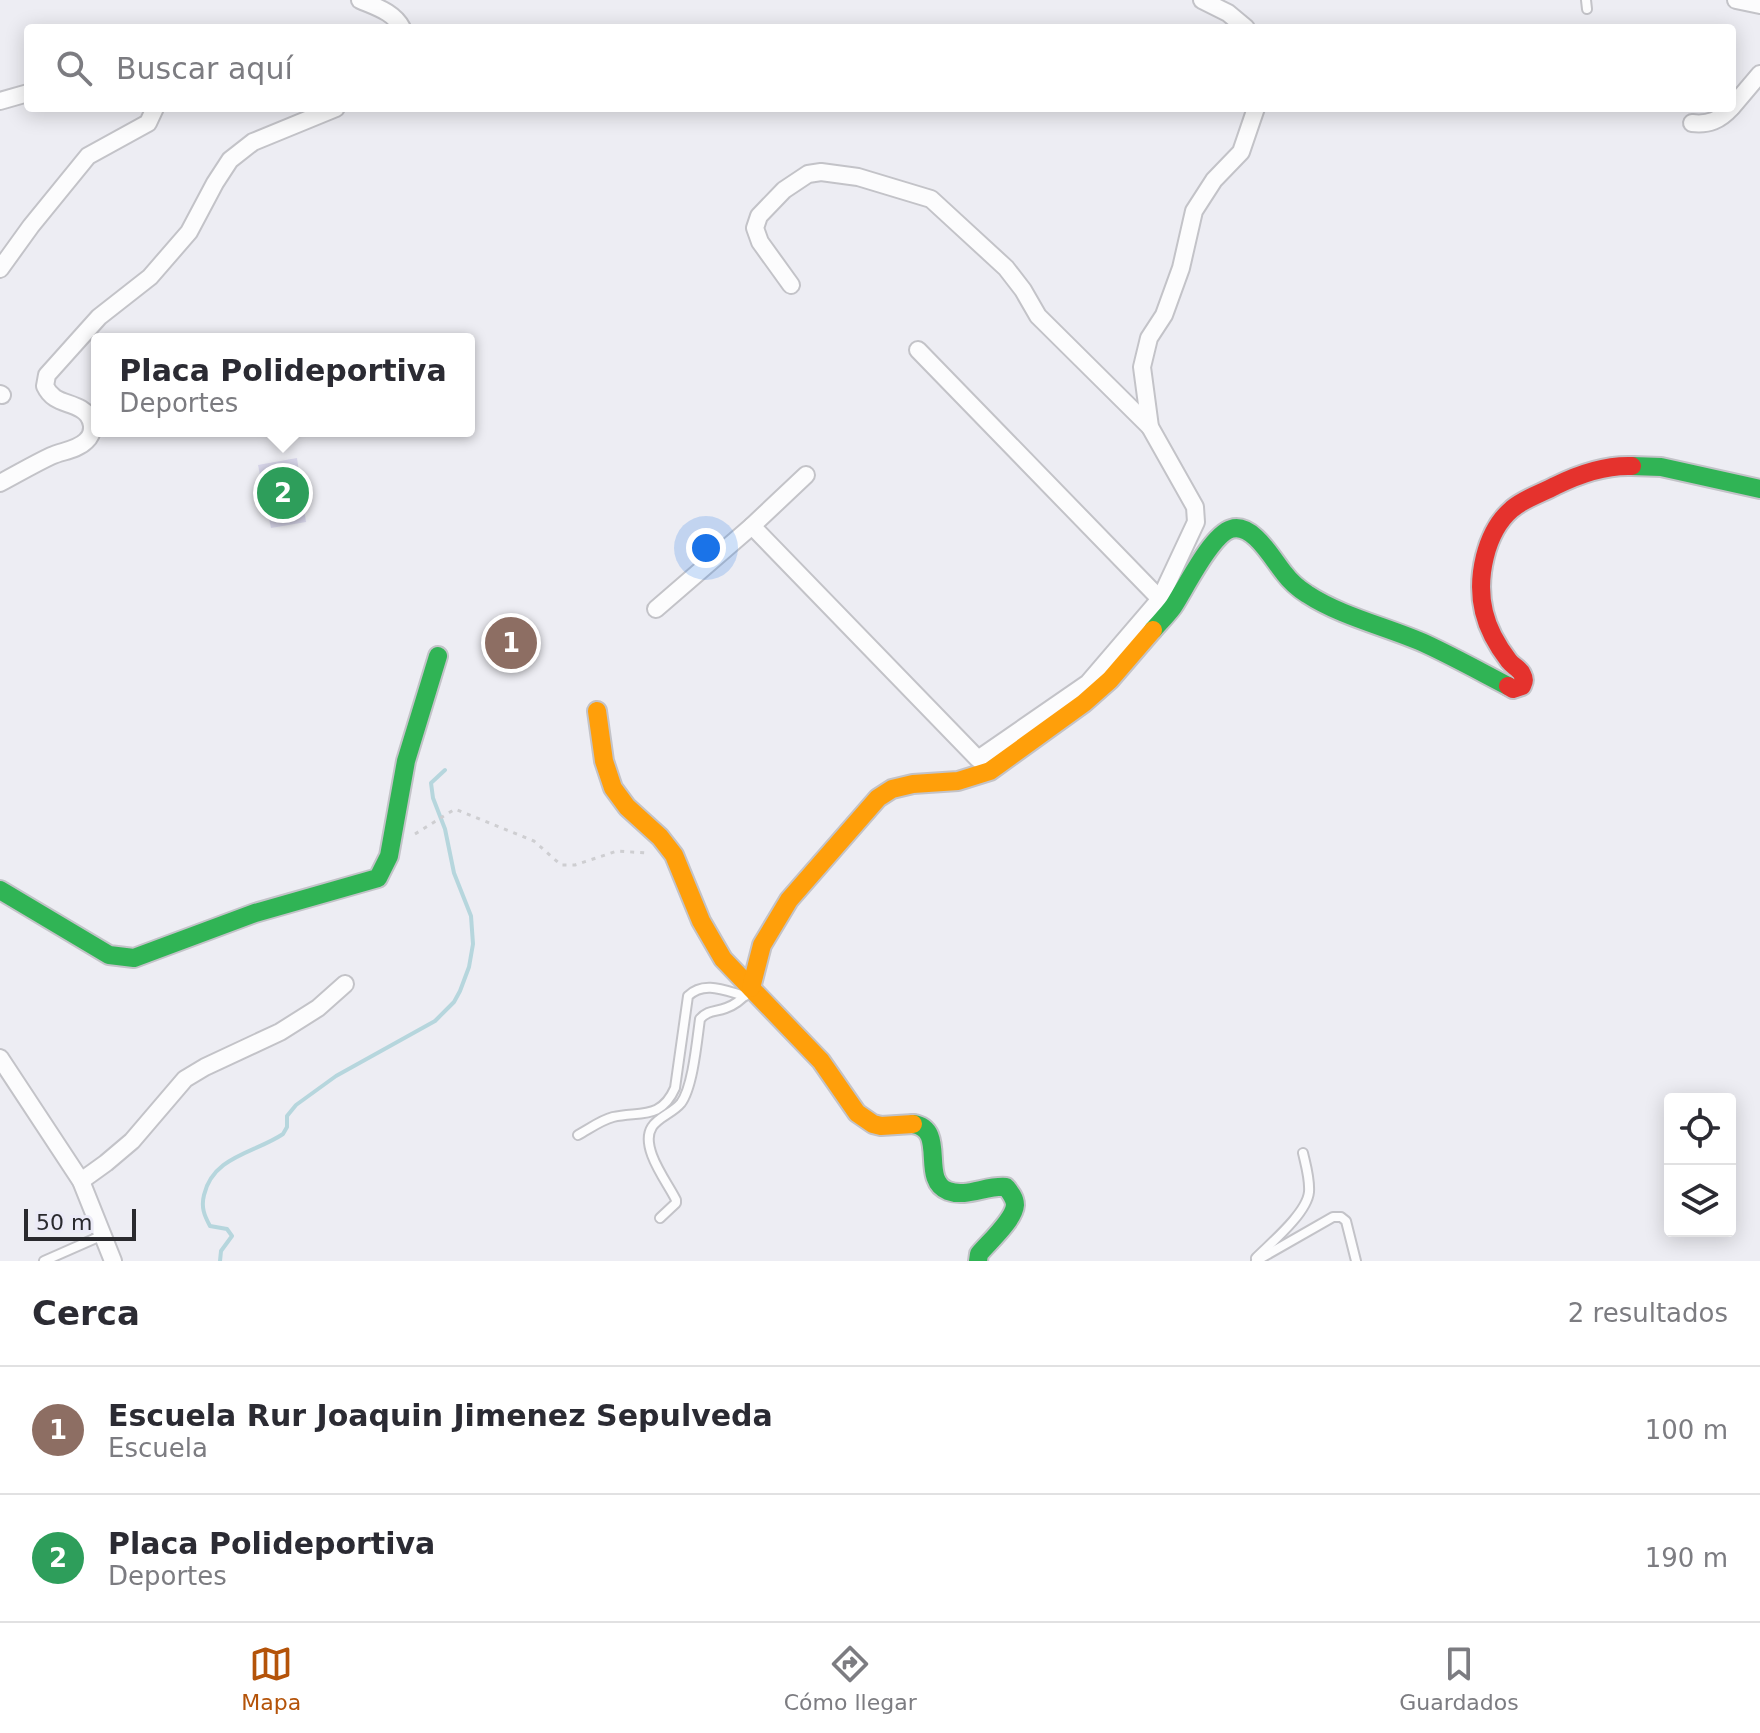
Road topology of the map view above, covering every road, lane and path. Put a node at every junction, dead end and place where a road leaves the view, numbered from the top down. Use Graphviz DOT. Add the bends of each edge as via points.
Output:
graph roads {
  1 [pos="360,0"];
  2 [pos="1202,0"];
  3 [pos="1736,0"];
  4 [pos="1760,5"];
  5 [pos="401,24"];
  6 [pos="1241,24"];
  7 [pos="1760,74"];
  8 [pos="24,94"];
  9 [pos="0,101"];
  10 [pos="1736,103"];
  11 [pos="153,112"];
  12 [pos="326,112"];
  13 [pos="1255,112"];
  14 [pos="1726,112"];
  15 [pos="1692,123"];
  16 [pos="0,269"];
  17 [pos="791,285"];
  18 [pos="918,350"];
  19 [pos="91,418"];
  20 [pos="1150,427"];
  21 [pos="91,433"];
  22 [pos="806,475"];
  23 [pos="0,483"];
  24 [pos="1760,489"];
  25 [pos="752,526"];
  26 [pos="1160,599"];
  27 [pos="656,609"];
  28 [pos="438,656"];
  29 [pos="597,711"];
  30 [pos="984,765"];
  31 [pos="416,833"];
  32 [pos="646,853"];
  33 [pos="0,890"];
  34 [pos="345,984"];
  35 [pos="748,992"];
  36 [pos="0,1058"];
  37 [pos="578,1135"];
  38 [pos="1303,1153"];
  39 [pos="81,1181"];
  40 [pos="660,1218"];
  41 [pos="103,1235"];
  42 [pos="44,1261"];
  43 [pos="113,1261"];
  44 [pos="978,1261"];
  45 [pos="1254,1261"];
  46 [pos="1356,1261"];
  1 -- 5 [label="street" via="385,10"];
  2 -- 6 [label="street"];
  3 -- 4 [label="street"];
  7 -- 10 [label="street"];
  8 -- 9 [label="street"];
  11 -- 16 [label="street" via="148,123 88,156"];
  12 -- 19 [label="street" via="253,142 230,160 189,232 150,277 99,317 47,375 45,386 55,399"];
  13 -- 20 [label="street" via="1241,152 1194,211 1177,280 1149,338 1142,367"];
  14 -- 15 [label="street" via="1705,124"];
  17 -- 20 [label="street" via="755,228 759,216 784,190 808,174 858,177 931,199 1006,268 1038,316"];
  18 -- 26 [label="street"];
  20 -- 26 [label="street" via="1195,507 1196,522"];
  21 -- 23 [label="street" via="81,445"];
  22 -- 25 [label="street"];
  24 -- 30 [label="street" via="1661,467 1616,465 1575,476 1513,507 1492,537 1482,591 1495,639 1522,673 1522,686 1513,689 1426,644 1305,593 1250,533 1229,529 1204,556 1172,608 1110,680 1084,703"];
  25 -- 27 [label="street"];
  25 -- 30 [label="street"];
  26 -- 30 [label="street" via="1088,683"];
  28 -- 33 [label="street" via="403,774 391,849 378,878 255,913 134,958 109,955"];
  29 -- 35 [label="street" via="612,786 623,805 675,856 701,924"];
  30 -- 35 [label="street" via="958,781 913,784 878,798 789,900 762,945"];
  31 -- 32 [label="path" via="455,809 534,841 561,865 617,851"];
  34 -- 39 [label="street" via="280,1032 185,1079 132,1141"];
  35 -- 37 [label="lane" via="710,986 691,992 671,1097 647,1114 610,1117"];
  35 -- 40 [label="lane" via="728,1008 700,1019 681,1103 652,1126 649,1143 658,1172 676,1200"];
  35 -- 44 [label="street" via="823,1063 854,1111 876,1126 923,1126 934,1157 934,1176 945,1191 1006,1187 1015,1206"];
  36 -- 39 [label="street"];
  38 -- 45 [label="lane" via="1307,1200"];
  39 -- 41 [label="street"];
  41 -- 42 [label="lane"];
  41 -- 43 [label="street"];
  45 -- 46 [label="lane" via="1341,1217"];
}
